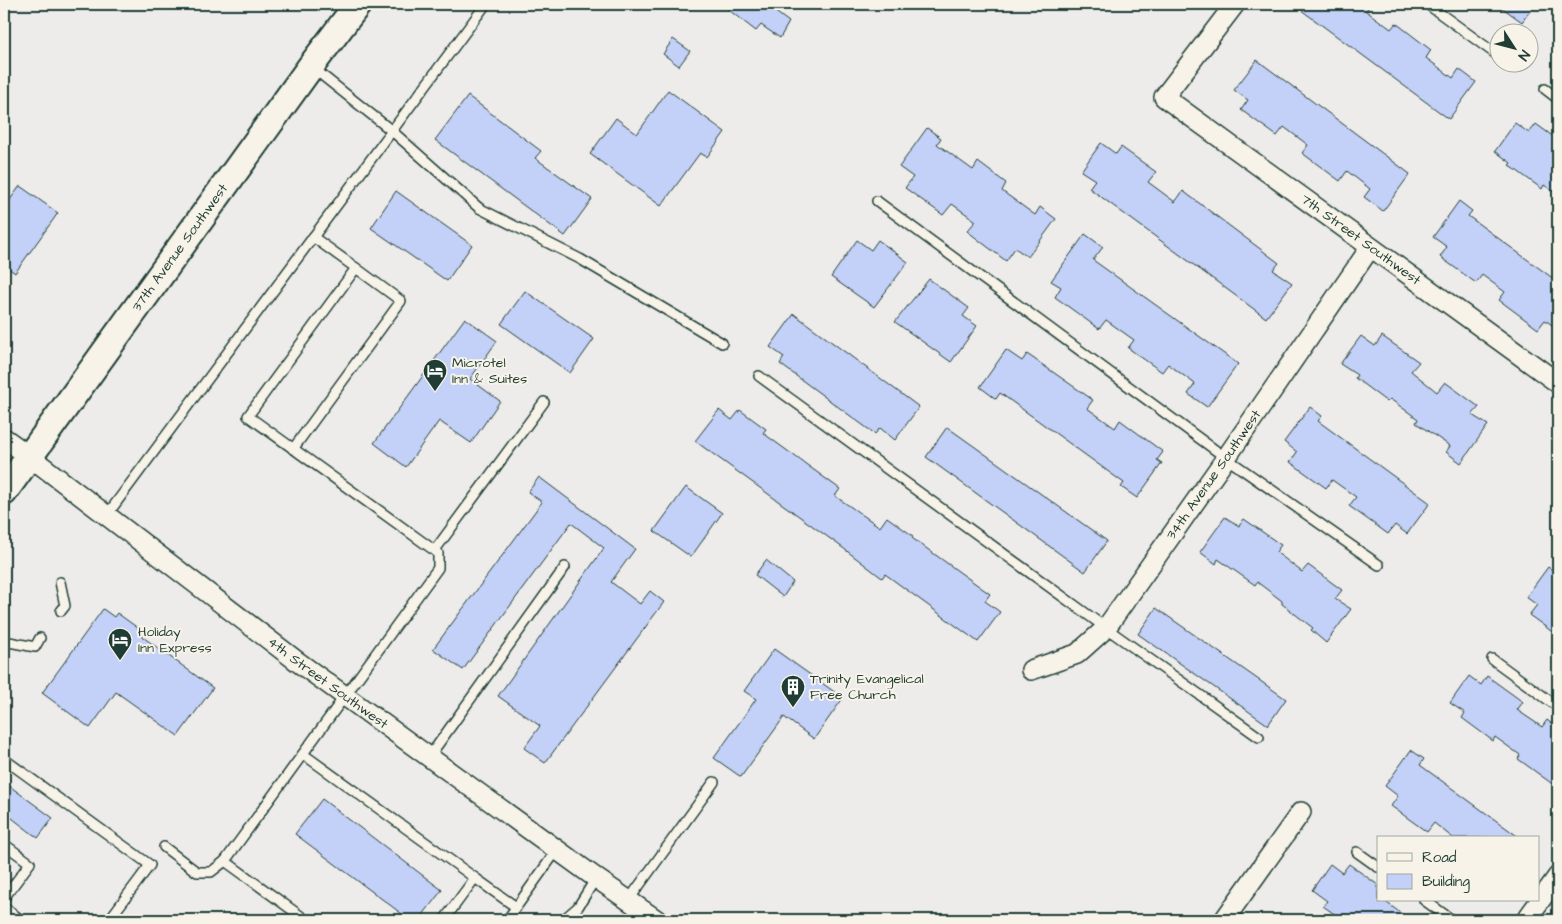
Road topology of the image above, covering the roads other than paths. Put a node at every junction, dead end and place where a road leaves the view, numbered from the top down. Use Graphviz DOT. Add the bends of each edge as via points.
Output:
graph roads {
  1 [pos="358,4"];
  2 [pos="486,4"];
  3 [pos="1235,4"];
  4 [pos="1427,4"];
  5 [pos="1490,50"];
  6 [pos="311,66"];
  7 [pos="1544,89"];
  8 [pos="1558,99"];
  9 [pos="392,131"];
  10 [pos="876,201"];
  11 [pos="314,237"];
  12 [pos="1370,248"];
  13 [pos="356,268"];
  14 [pos="722,343"];
  15 [pos="759,376"];
  16 [pos="1558,383"];
  17 [pos="544,402"];
  18 [pos="4,438"];
  19 [pos="293,449"];
  20 [pos="29,456"];
  21 [pos="1226,458"];
  22 [pos="4,492"];
  23 [pos="107,515"];
  24 [pos="435,550"];
  25 [pos="1379,565"];
  26 [pos="565,567"];
  27 [pos="60,582"];
  28 [pos="62,611"];
  29 [pos="1106,628"];
  30 [pos="40,638"];
  31 [pos="4,641"];
  32 [pos="1492,659"];
  33 [pos="1031,670"];
  34 [pos="345,696"];
  35 [pos="1558,708"];
  36 [pos="1258,737"];
  37 [pos="303,754"];
  38 [pos="429,758"];
  39 [pos="4,759"];
  40 [pos="714,782"];
  41 [pos="1301,812"];
  42 [pos="4,844"];
  43 [pos="164,847"];
  44 [pos="557,850"];
  45 [pos="1357,852"];
  46 [pos="225,861"];
  47 [pos="1377,866"];
  48 [pos="1558,876"];
  49 [pos="475,878"];
  50 [pos="596,878"];
  51 [pos="4,898"];
  52 [pos="1540,901"];
  53 [pos="628,902"];
  54 [pos="1427,902"];
  55 [pos="1539,902"];
  56 [pos="4,907"];
  57 [pos="516,907"];
  58 [pos="22,920"];
  59 [pos="109,920"];
  60 [pos="306,920"];
  61 [pos="444,920"];
  62 [pos="507,920"];
  63 [pos="563,920"];
  64 [pos="657,920"];
  65 [pos="1224,920"];
  66 [pos="1452,920"];
  67 [pos="1526,920"];
  1 -- 6 [label="main road, 37th Avenue Southwest"];
  2 -- 9 [label="lane"];
  3 -- 12 [label="street, 7th Street Southwest" via="1164,97"];
  4 -- 5 [label="lane"];
  6 -- 9 [label="lane"];
  6 -- 20 [label="main road, 37th Avenue Southwest"];
  7 -- 8 [label="lane"];
  9 -- 11 [label="lane"];
  9 -- 14 [label="lane" via="478,208 580,259"];
  10 -- 21 [label="lane"];
  11 -- 13 [label="lane"];
  11 -- 23 [label="lane"];
  12 -- 16 [label="street, 7th Street Southwest"];
  12 -- 21 [label="street, 34th Avenue Southwest"];
  13 -- 19 [label="lane" via="248,416"];
  13 -- 19 [label="lane" via="401,301"];
  15 -- 29 [label="lane"];
  17 -- 24 [label="lane"];
  18 -- 20 [label="street, 4th Street Southwest"];
  19 -- 24 [label="lane"];
  20 -- 22 [label="main road, 37th Avenue Southwest"];
  20 -- 23 [label="street, 4th Street Southwest"];
  21 -- 25 [label="lane"];
  21 -- 29 [label="street, 34th Avenue Southwest"];
  23 -- 34 [label="street, 4th Street Southwest"];
  24 -- 34 [label="lane" via="438,568"];
  26 -- 38 [label="lane"];
  27 -- 28 [label="lane" via="65,606"];
  29 -- 33 [label="street, 34th Avenue Southwest" via="1077,654"];
  29 -- 36 [label="lane"];
  30 -- 31 [label="lane" via="34,646"];
  32 -- 35 [label="lane"];
  34 -- 37 [label="lane"];
  34 -- 38 [label="street, 4th Street Southwest"];
  37 -- 46 [label="lane"];
  37 -- 49 [label="lane"];
  38 -- 44 [label="street, 4th Street Southwest"];
  39 -- 59 [label="lane" via="150,865"];
  40 -- 53 [label="lane"];
  41 -- 65 [label="street"];
  42 -- 51 [label="lane" via="30,863"];
  43 -- 46 [label="lane" via="197,872 211,872"];
  44 -- 50 [label="street, 4th Street Southwest"];
  44 -- 57 [label="lane"];
  45 -- 47 [label="lane"];
  46 -- 60 [label="lane"];
  48 -- 52 [label="street"];
  49 -- 57 [label="lane"];
  49 -- 61 [label="lane"];
  50 -- 53 [label="street, 4th Street Southwest"];
  50 -- 63 [label="lane" via="578,908"];
  53 -- 64 [label="street, 4th Street Southwest"];
  54 -- 66 [label="lane"];
  55 -- 67 [label="street"];
  56 -- 58 [label="lane"];
  57 -- 62 [label="lane"];
}
